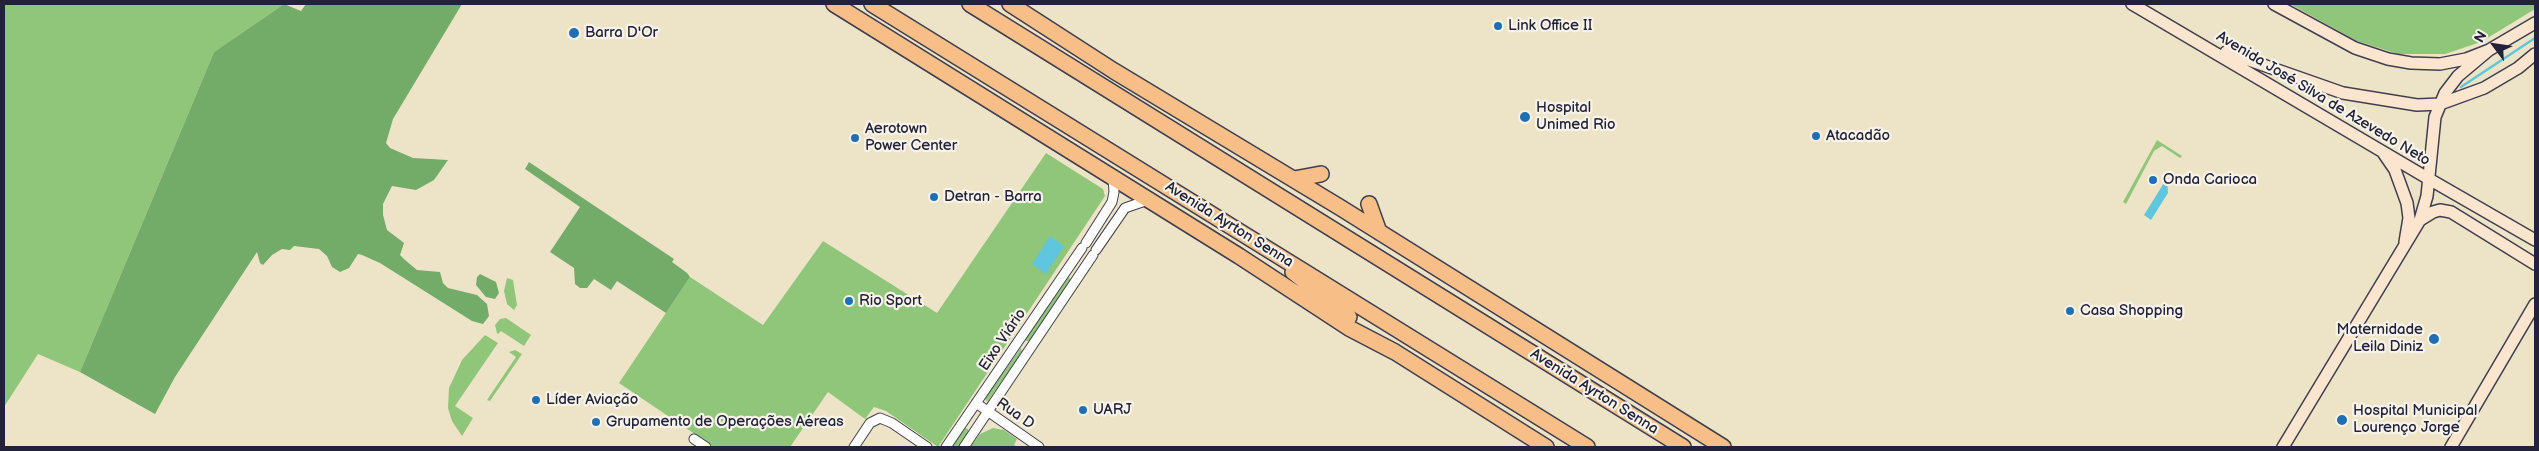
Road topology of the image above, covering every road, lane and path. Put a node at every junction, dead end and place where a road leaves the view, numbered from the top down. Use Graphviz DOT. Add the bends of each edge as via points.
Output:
graph roads {
  1 [pos="834,4"];
  2 [pos="872,4"];
  3 [pos="970,4"];
  4 [pos="1009,4"];
  5 [pos="2132,4"];
  6 [pos="2274,4"];
  7 [pos="2535,23"];
  8 [pos="2202,44"];
  9 [pos="2489,50"];
  10 [pos="2535,54"];
  11 [pos="1107,88"];
  12 [pos="970,89"];
  13 [pos="2440,104"];
  14 [pos="1092,140"];
  15 [pos="2382,150"];
  16 [pos="1321,174"];
  17 [pos="1113,178"];
  18 [pos="1294,179"];
  19 [pos="2429,180"];
  20 [pos="1148,200"];
  21 [pos="1291,203"];
  22 [pos="1369,204"];
  23 [pos="1109,207"];
  24 [pos="1120,214"];
  25 [pos="2420,220"];
  26 [pos="1379,232"];
  27 [pos="2535,240"];
  28 [pos="1396,242"];
  29 [pos="2402,254"];
  30 [pos="1285,260"];
  31 [pos="2535,264"];
  32 [pos="2535,304"];
  33 [pos="1395,352"];
  34 [pos="976,403"];
  35 [pos="989,412"];
  36 [pos="965,420"];
  37 [pos="978,428"];
  38 [pos="694,439"];
  39 [pos="706,447"];
  40 [pos="854,447"];
  41 [pos="927,447"];
  42 [pos="946,447"];
  43 [pos="964,447"];
  44 [pos="1039,447"];
  45 [pos="1546,447"];
  46 [pos="1587,447"];
  47 [pos="1683,447"];
  48 [pos="1723,447"];
  49 [pos="2283,447"];
  50 [pos="2451,447"];
  1 -- 12 [label="highway, Avenida Ayrton Senna"];
  2 -- 14 [label="highway, Avenida Ayrton Senna"];
  3 -- 11 [label="highway, Avenida Ayrton Senna"];
  4 -- 11 [label="highway"];
  4 -- 18 [label="highway, Avenida Ayrton Senna"];
  5 -- 8 [label="street, Avenida José Silva de Azevedo Neto"];
  6 -- 9 [label="street" via="2355,48 2388,59 2440,64"];
  7 -- 9 [label="street"];
  8 -- 13 [label="street, Avenida José Silva de Azevedo Neto" via="2344,93 2417,105"];
  8 -- 15 [label="street, Avenida José Silva de Azevedo Neto"];
  9 -- 13 [label="street" via="2458,76"];
  10 -- 13 [label="street, Avenida José Silva de Azevedo Neto" via="2484,88"];
  11 -- 21 [label="highway, Avenida Ayrton Senna"];
  12 -- 14 [label="highway"];
  12 -- 17 [label="highway, Avenida Ayrton Senna"];
  13 -- 19 [label="street" via="2432,131"];
  14 -- 30 [label="highway, Avenida Ayrton Senna"];
  15 -- 19 [label="street, Avenida José Silva de Azevedo Neto"];
  15 -- 29 [label="street" via="2395,170 2407,203"];
  16 -- 18 [label="highway"];
  17 -- 20 [label="highway, Avenida Ayrton Senna"];
  17 -- 23 [label="street, Eixo Viário" via="1114,192"];
  18 -- 26 [label="highway, Avenida Ayrton Senna"];
  19 -- 25 [label="street"];
  19 -- 27 [label="street, Avenida José Silva de Azevedo Neto"];
  20 -- 24 [label="street, Eixo Viário" via="1132,204"];
  20 -- 33 [label="highway, Avenida Ayrton Senna" via="1349,328"];
  21 -- 28 [label="highway"];
  21 -- 47 [label="highway, Avenida Ayrton Senna"];
  22 -- 26 [label="highway"];
  23 -- 24 [label="street"];
  23 -- 34 [label="street, Eixo Viário"];
  24 -- 35 [label="street, Eixo Viário"];
  25 -- 29 [label="street"];
  25 -- 31 [label="street" via="2440,210 2451,212"];
  26 -- 28 [label="highway, Avenida Ayrton Senna"];
  28 -- 48 [label="highway, Avenida Ayrton Senna"];
  29 -- 49 [label="street"];
  30 -- 33 [label="highway" via="1297,277"];
  30 -- 46 [label="highway, Avenida Ayrton Senna"];
  32 -- 50 [label="street"];
  33 -- 45 [label="highway, Avenida Ayrton Senna"];
  34 -- 35 [label="street, Rua D"];
  34 -- 36 [label="street, Eixo Viário"];
  35 -- 37 [label="street, Eixo Viário"];
  35 -- 44 [label="street, Rua D"];
  36 -- 37 [label="street"];
  36 -- 42 [label="street, Eixo Viário"];
  37 -- 43 [label="street, Eixo Viário"];
  38 -- 39 [label="street"];
  40 -- 41 [label="street" via="876,419 885,419"];
}
